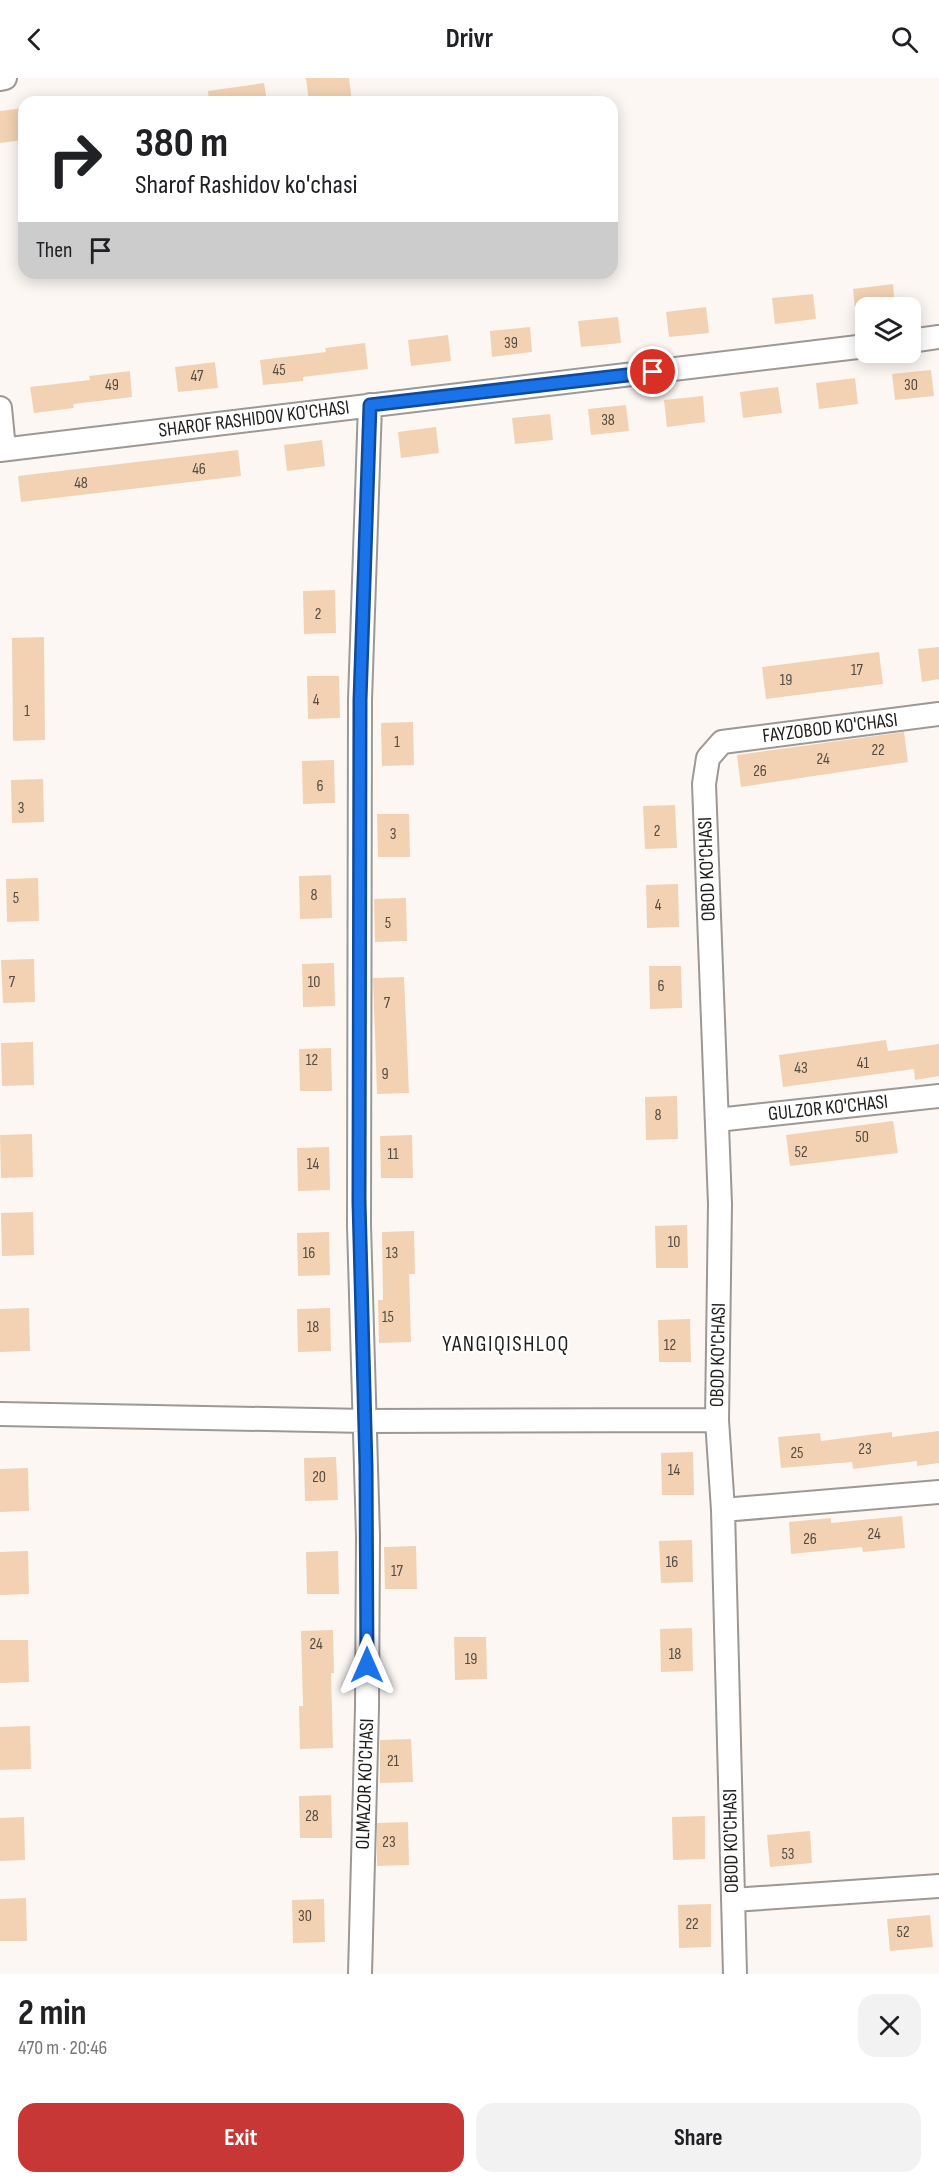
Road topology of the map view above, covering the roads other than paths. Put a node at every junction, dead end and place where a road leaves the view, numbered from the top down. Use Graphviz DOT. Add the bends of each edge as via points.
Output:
graph roads {
  1 [pos="5,78"];
  2 [pos="0,79"];
  3 [pos="939,337"];
  4 [pos="921,339"];
  5 [pos="855,347"];
  6 [pos="370,405"];
  7 [pos="0,408"];
  8 [pos="2,449"];
  9 [pos="939,714"];
  10 [pos="722,742"];
  11 [pos="939,1096"];
  12 [pos="717,1120"];
  13 [pos="0,1414"];
  14 [pos="717,1420"];
  15 [pos="366,1421"];
  16 [pos="939,1492"];
  17 [pos="723,1510"];
  18 [pos="939,1886"];
  19 [pos="733,1900"];
  20 [pos="360,1974"];
  21 [pos="735,1974"];
  1 -- 2 [label="street"];
  3 -- 4 [label="street"];
  5 -- 6 [label="street, SHAROF RASHIDOV KO'CHASI"];
  6 -- 8 [label="street, SHAROF RASHIDOV KO'CHASI"];
  6 -- 15 [label="street, OLMAZOR KO'CHASI" via="360,724 359,1226"];
  7 -- 8 [label="street"];
  9 -- 10 [label="street, FAYZOBOD KO'CHASI"];
  10 -- 12 [label="street, OBOD KO'CHASI" via="708,758 704,784"];
  11 -- 12 [label="street, GULZOR KO'CHASI"];
  12 -- 14 [label="street, OBOD KO'CHASI"];
  13 -- 15 [label="street"];
  14 -- 15 [label="street"];
  14 -- 17 [label="street, OBOD KO'CHASI"];
  15 -- 20 [label="street, OLMAZOR KO'CHASI" via="367,1708"];
  16 -- 17 [label="street"];
  17 -- 19 [label="street, OBOD KO'CHASI"];
  18 -- 19 [label="street"];
  19 -- 21 [label="street, OBOD KO'CHASI"];
}
